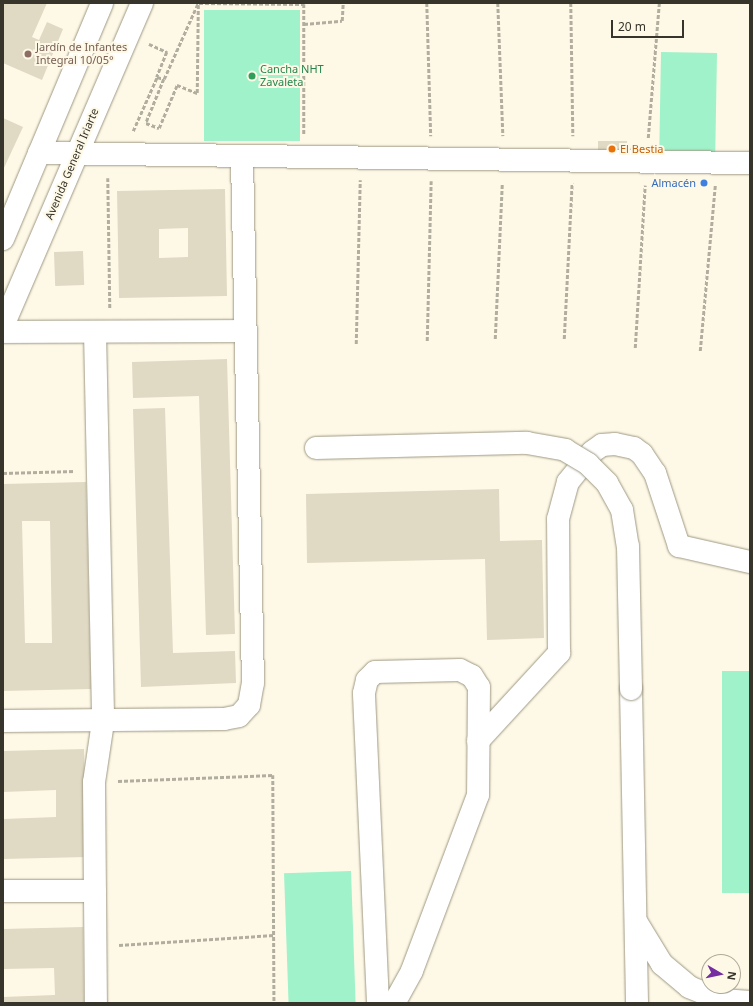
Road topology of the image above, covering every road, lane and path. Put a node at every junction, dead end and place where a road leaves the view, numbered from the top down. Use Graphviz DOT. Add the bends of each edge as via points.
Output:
graph roads {
  1 [pos="102,3"];
  2 [pos="142,3"];
  3 [pos="199,3"];
  4 [pos="343,3"];
  5 [pos="427,3"];
  6 [pos="498,3"];
  7 [pos="571,3"];
  8 [pos="659,3"];
  9 [pos="304,24"];
  10 [pos="167,52"];
  11 [pos="157,77"];
  12 [pos="164,79"];
  13 [pos="39,153"];
  14 [pos="75,153"];
  15 [pos="123,154"];
  16 [pos="242,156"];
  17 [pos="304,157"];
  18 [pos="360,158"];
  19 [pos="432,159"];
  20 [pos="504,160"];
  21 [pos="573,161"];
  22 [pos="647,162"];
  23 [pos="716,163"];
  24 [pos="750,163"];
  25 [pos="7,216"];
  26 [pos="3,239"];
  27 [pos="3,326"];
  28 [pos="245,331"];
  29 [pos="3,332"];
  30 [pos="103,332"];
  31 [pos="495,339"];
  32 [pos="564,339"];
  33 [pos="427,341"];
  34 [pos="356,344"];
  35 [pos="635,348"];
  36 [pos="700,351"];
  37 [pos="316,448"];
  38 [pos="97,470"];
  39 [pos="3,472"];
  40 [pos="750,562"];
  41 [pos="3,721"];
  42 [pos="103,722"];
  43 [pos="478,741"];
  44 [pos="94,782"];
  45 [pos="3,891"];
  46 [pos="95,891"];
  47 [pos="636,921"];
  48 [pos="274,935"];
  49 [pos="96,947"];
  50 [pos="750,1002"];
  51 [pos="96,1003"];
  52 [pos="274,1003"];
  53 [pos="378,1003"];
  54 [pos="394,1003"];
  55 [pos="637,1003"];
  1 -- 13 [label="street"];
  2 -- 14 [label="street, Avenida General Iriarte"];
  3 -- 9 [label="path" via="304,4"];
  4 -- 9 [label="path" via="342,21"];
  5 -- 19 [label="path"];
  6 -- 20 [label="path"];
  7 -- 21 [label="path"];
  8 -- 22 [label="path"];
  9 -- 17 [label="path"];
  10 -- 11 [label="path"];
  11 -- 12 [label="path"];
  11 -- 15 [label="path"];
  12 -- 12 [label="path" via="146,123 159,128 177,84 197,93 198,3"];
  13 -- 14 [label="street"];
  13 -- 25 [label="street"];
  14 -- 15 [label="street"];
  14 -- 27 [label="street, Avenida General Iriarte"];
  15 -- 16 [label="street"];
  15 -- 30 [label="path" via="108,173"];
  16 -- 17 [label="street"];
  16 -- 28 [label="street"];
  17 -- 18 [label="street"];
  18 -- 19 [label="street"];
  18 -- 34 [label="path"];
  19 -- 20 [label="street"];
  19 -- 33 [label="path"];
  20 -- 21 [label="street"];
  20 -- 31 [label="path"];
  21 -- 22 [label="street"];
  21 -- 32 [label="path"];
  22 -- 23 [label="street"];
  22 -- 35 [label="path"];
  23 -- 24 [label="street"];
  23 -- 36 [label="path"];
  25 -- 26 [label="street"];
  28 -- 30 [label="street"];
  28 -- 42 [label="street" via="253,683 250,700 244,711 232,718"];
  29 -- 30 [label="street"];
  30 -- 38 [label="street"];
  37 -- 47 [label="street, bridge" via="527,444 565,450 588,464 607,483 622,510 628,546"];
  38 -- 39 [label="path"];
  38 -- 42 [label="street"];
  40 -- 43 [label="street" via="679,546 655,473 642,454 634,448 615,444 602,445 592,452 568,482 558,518 559,653"];
  41 -- 42 [label="street"];
  42 -- 44 [label="street"];
  43 -- 53 [label="street" via="479,687 472,676 460,670 375,672 367,680 364,693"];
  43 -- 54 [label="street" via="478,795 412,971"];
  44 -- 46 [label="street"];
  44 -- 48 [label="path" via="273,775"];
  45 -- 46 [label="street"];
  46 -- 49 [label="street"];
  47 -- 50 [label="street" via="662,964 689,987 722,1000"];
  47 -- 55 [label="street"];
  48 -- 49 [label="path"];
  48 -- 52 [label="path"];
  49 -- 51 [label="street"];
}
